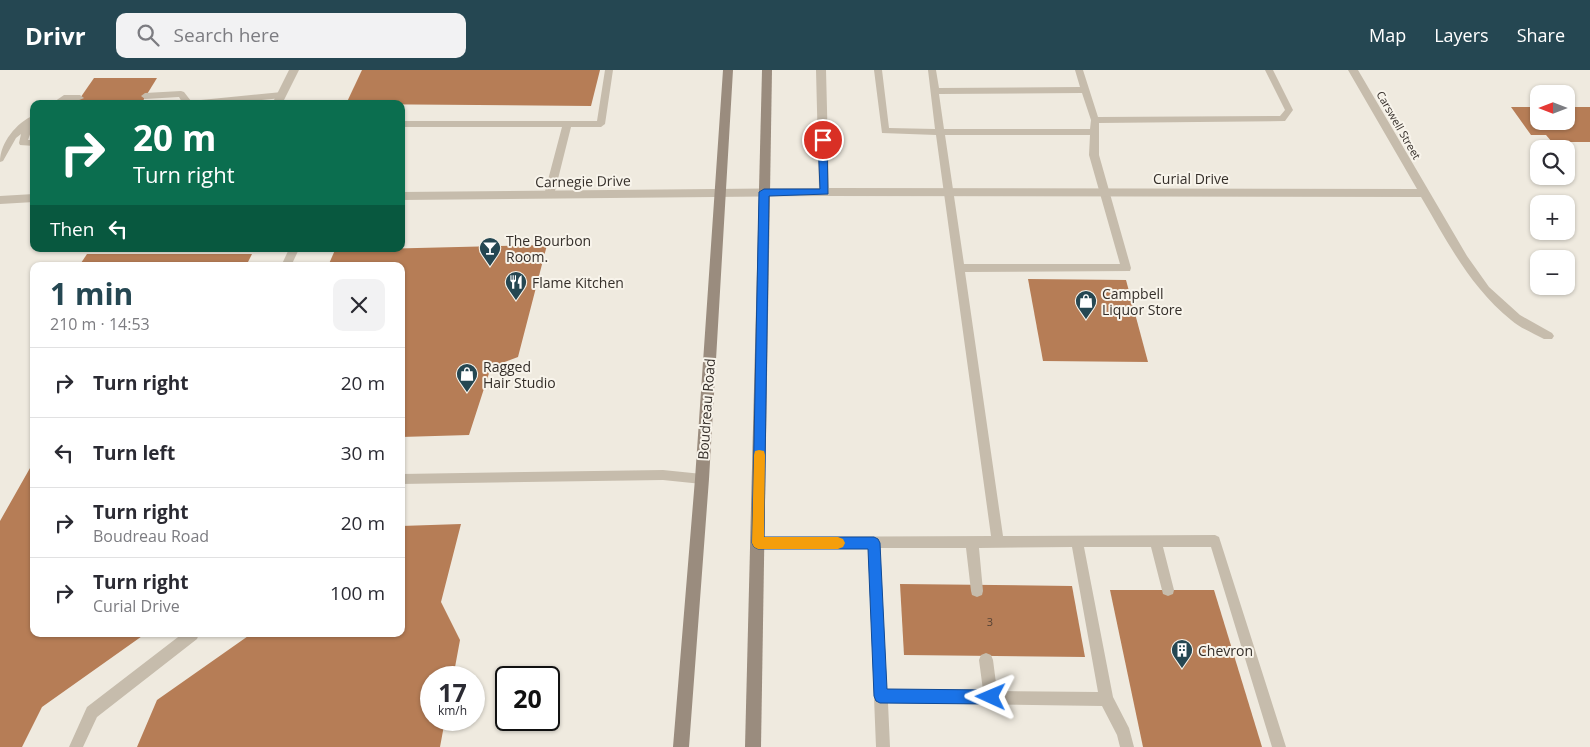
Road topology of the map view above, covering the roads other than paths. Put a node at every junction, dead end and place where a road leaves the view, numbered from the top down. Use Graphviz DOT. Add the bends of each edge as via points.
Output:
graph roads {
  1 [pos="294,70"];
  2 [pos="609,70"];
  3 [pos="728,70"];
  4 [pos="767,70"];
  5 [pos="821,70"];
  6 [pos="878,70"];
  7 [pos="932,70"];
  8 [pos="1080,70"];
  9 [pos="1270,70"];
  10 [pos="1353,70"];
  11 [pos="1086,90"];
  12 [pos="935,92"];
  13 [pos="146,96"];
  14 [pos="80,98"];
  15 [pos="279,99"];
  16 [pos="61,100"];
  17 [pos="184,100"];
  18 [pos="261,100"];
  19 [pos="1095,120"];
  20 [pos="30,122"];
  21 [pos="405,124"];
  22 [pos="567,124"];
  23 [pos="30,125"];
  24 [pos="940,132"];
  25 [pos="1094,132"];
  26 [pos="30,142"];
  27 [pos="0,159"];
  28 [pos="721,192"];
  29 [pos="764,192"];
  30 [pos="824,192"];
  31 [pos="948,192"];
  32 [pos="1104,193"];
  33 [pos="1424,194"];
  34 [pos="549,195"];
  35 [pos="405,196"];
  36 [pos="30,198"];
  37 [pos="0,200"];
  38 [pos="959,268"];
  39 [pos="1548,336"];
  40 [pos="405,479"];
  41 [pos="702,479"];
  42 [pos="1077,542"];
  43 [pos="1156,542"];
  44 [pos="758,543"];
  45 [pos="874,543"];
  46 [pos="972,543"];
  47 [pos="998,543"];
  48 [pos="1168,590"];
  49 [pos="977,591"];
  50 [pos="188,637"];
  51 [pos="986,660"];
  52 [pos="880,696"];
  53 [pos="991,697"];
  54 [pos="1106,699"];
  55 [pos="76,747"];
  56 [pos="681,747"];
  57 [pos="753,747"];
  58 [pos="883,747"];
  59 [pos="1127,747"];
  60 [pos="1279,747"];
  1 -- 15 [label="street"];
  2 -- 22 [label="lane" via="601,124"];
  3 -- 28 [label="main road, Boudreau Road"];
  4 -- 29 [label="main road"];
  5 -- 30 [label="street"];
  6 -- 24 [label="lane" via="885,131"];
  7 -- 12 [label="lane"];
  8 -- 11 [label="lane"];
  9 -- 19 [label="lane" via="1289,110 1282,119"];
  10 -- 33 [label="street, Carswell Street"];
  11 -- 12 [label="lane"];
  11 -- 19 [label="lane"];
  12 -- 24 [label="lane"];
  13 -- 17 [label="lane" via="180,94"];
  14 -- 16 [label="lane"];
  15 -- 18 [label="lane"];
  19 -- 25 [label="lane"];
  20 -- 27 [label="lane" via="13,136"];
  21 -- 22 [label="lane"];
  22 -- 34 [label="lane"];
  23 -- 26 [label="lane" via="23,143"];
  24 -- 25 [label="lane"];
  24 -- 31 [label="lane"];
  25 -- 32 [label="lane" via="1094,155"];
  28 -- 29 [label="street, Carnegie Drive"];
  28 -- 34 [label="street, Carnegie Drive"];
  28 -- 41 [label="main road, Boudreau Road"];
  29 -- 30 [label="street, Curial Drive"];
  29 -- 44 [label="main road"];
  30 -- 31 [label="street, Curial Drive"];
  31 -- 32 [label="street, Curial Drive"];
  31 -- 38 [label="lane"];
  32 -- 33 [label="street, Curial Drive"];
  32 -- 38 [label="lane" via="1126,268"];
  33 -- 39 [label="street" via="1485,290 1516,318"];
  34 -- 35 [label="street, Carnegie Drive"];
  36 -- 37 [label="street"];
  38 -- 47 [label="lane"];
  40 -- 41 [label="lane" via="663,475"];
  41 -- 56 [label="main road, Boudreau Road"];
  42 -- 43 [label="lane"];
  42 -- 47 [label="lane"];
  42 -- 54 [label="lane"];
  43 -- 48 [label="lane"];
  43 -- 60 [label="lane" via="1215,542"];
  44 -- 45 [label="lane"];
  44 -- 57 [label="main road"];
  45 -- 46 [label="lane"];
  45 -- 52 [label="lane"];
  46 -- 47 [label="lane"];
  46 -- 49 [label="lane"];
  50 -- 55 [label="lane" via="92,712"];
  51 -- 53 [label="lane"];
  52 -- 53 [label="lane"];
  52 -- 58 [label="lane"];
  53 -- 54 [label="lane"];
  54 -- 59 [label="lane" via="1124,733"];
}
